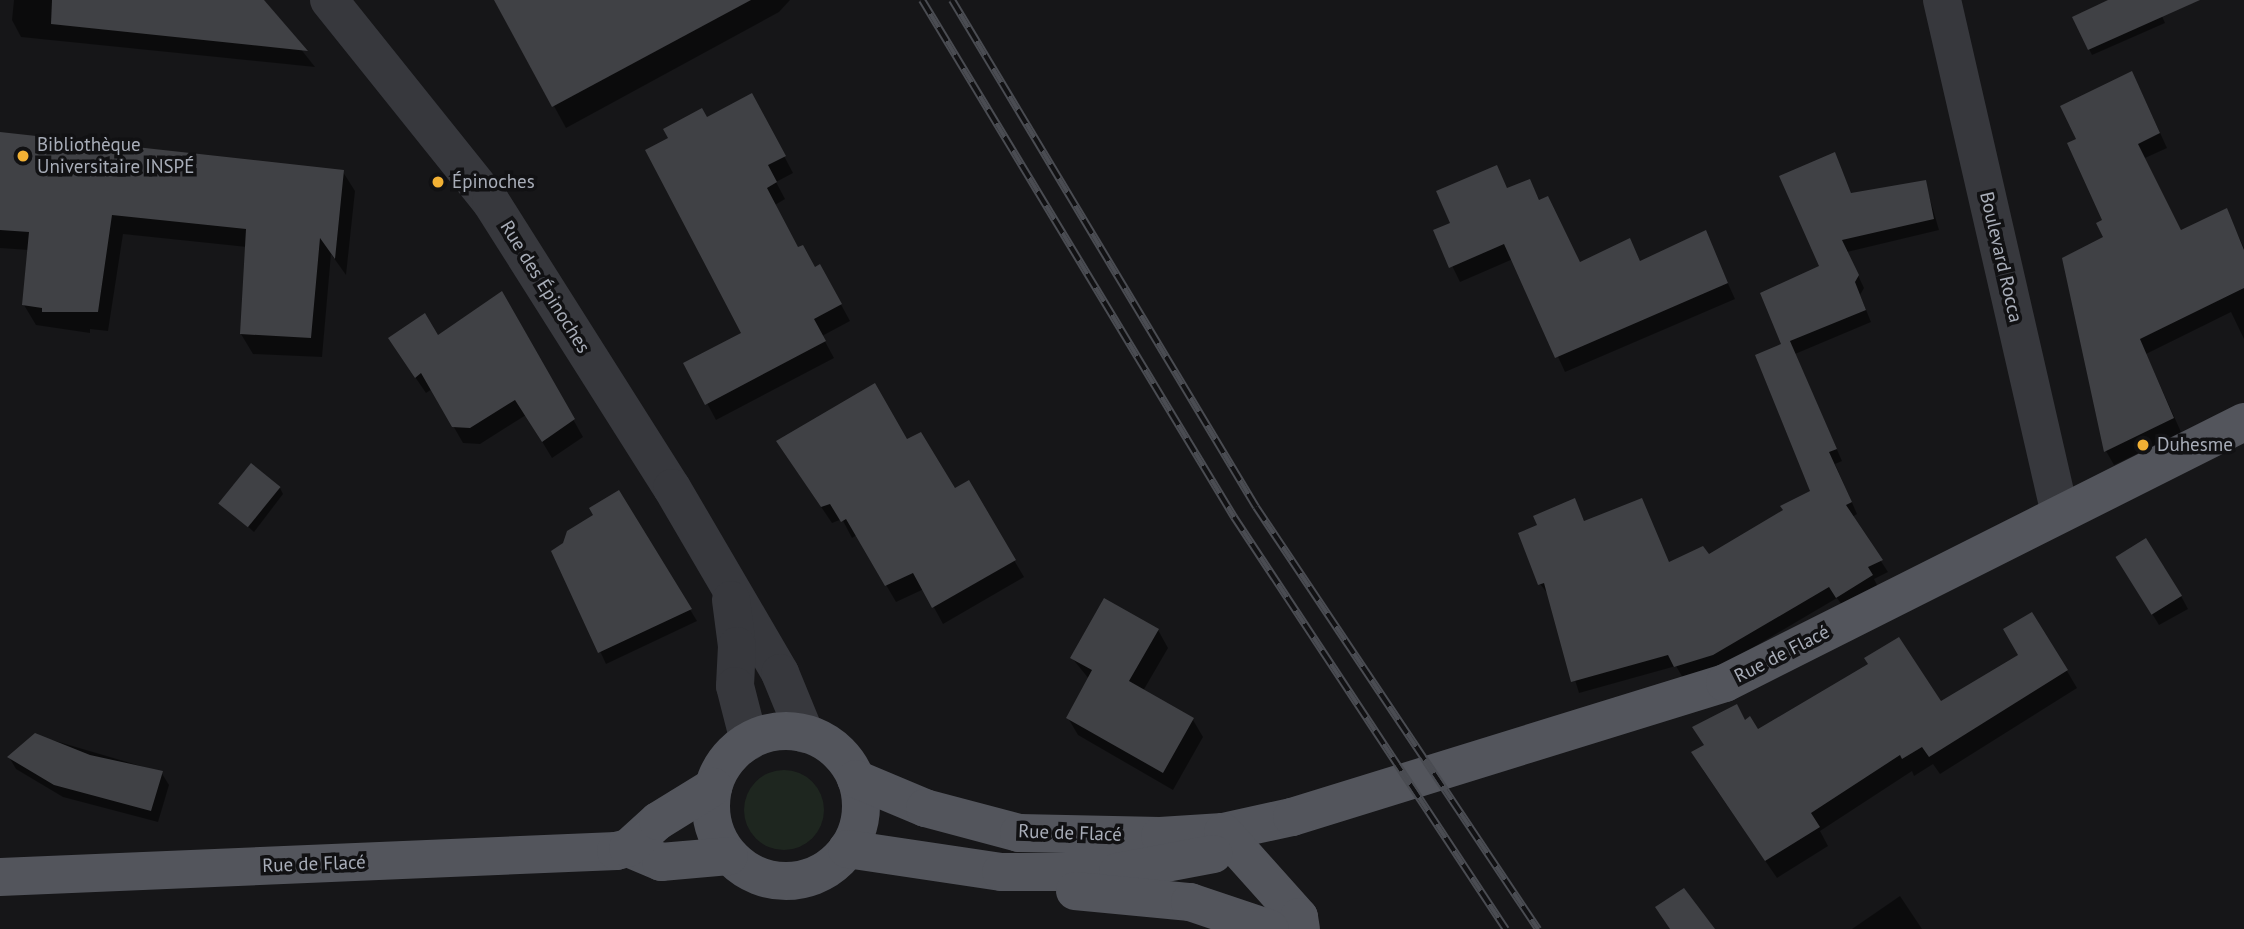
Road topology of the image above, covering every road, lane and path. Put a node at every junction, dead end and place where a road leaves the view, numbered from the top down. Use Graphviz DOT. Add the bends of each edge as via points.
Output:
graph roads {
  1 [pos="329,0"];
  2 [pos="1942,0"];
  3 [pos="2244,422"];
  4 [pos="2060,514"];
  5 [pos="730,594"];
  6 [pos="805,734"];
  7 [pos="749,741"];
  8 [pos="856,779"];
  9 [pos="713,787"];
  10 [pos="1230,842"];
  11 [pos="628,848"];
  12 [pos="848,849"];
  13 [pos="729,856"];
  14 [pos="1001,872"];
  15 [pos="0,877"];
  16 [pos="1270,929"];
  17 [pos="1301,929"];
  1 -- 5 [label="street, Rue des Épinoches" via="491,202 673,488"];
  2 -- 4 [label="street, Boulevard Rocca"];
  3 -- 4 [label="main road, Rue de Flacé"];
  4 -- 10 [label="main road, Rue de Flacé" via="1725,683 1298,815"];
  5 -- 6 [label="street, Rue des Épinoches" via="780,673"];
  5 -- 7 [label="street, Rue des Épinoches" via="737,646 735,685"];
  6 -- 7 [label="main road" via="777,731"];
  6 -- 8 [label="main road" via="836,750"];
  7 -- 9 [label="main road" via="721,768"];
  8 -- 10 [label="main road, Rue de Flacé" via="925,808 1019,833"];
  8 -- 12 [label="main road" via="858,827"];
  9 -- 11 [label="main road" via="658,821"];
  9 -- 13 [label="main road" via="712,823"];
  10 -- 14 [label="main road, Rue de Flacé" via="1118,872"];
  10 -- 17 [label="main road" via="1299,917"];
  11 -- 13 [label="main road, Rue de Flacé" via="661,862"];
  11 -- 15 [label="main road, Rue de Flacé"];
  12 -- 13 [label="main road" via="812,877 789,881 767,880 746,871"];
  12 -- 14 [label="main road, Rue de Flacé"];
  14 -- 16 [label="main road, Rue de Flacé" via="1090,895 1190,902"];
}
